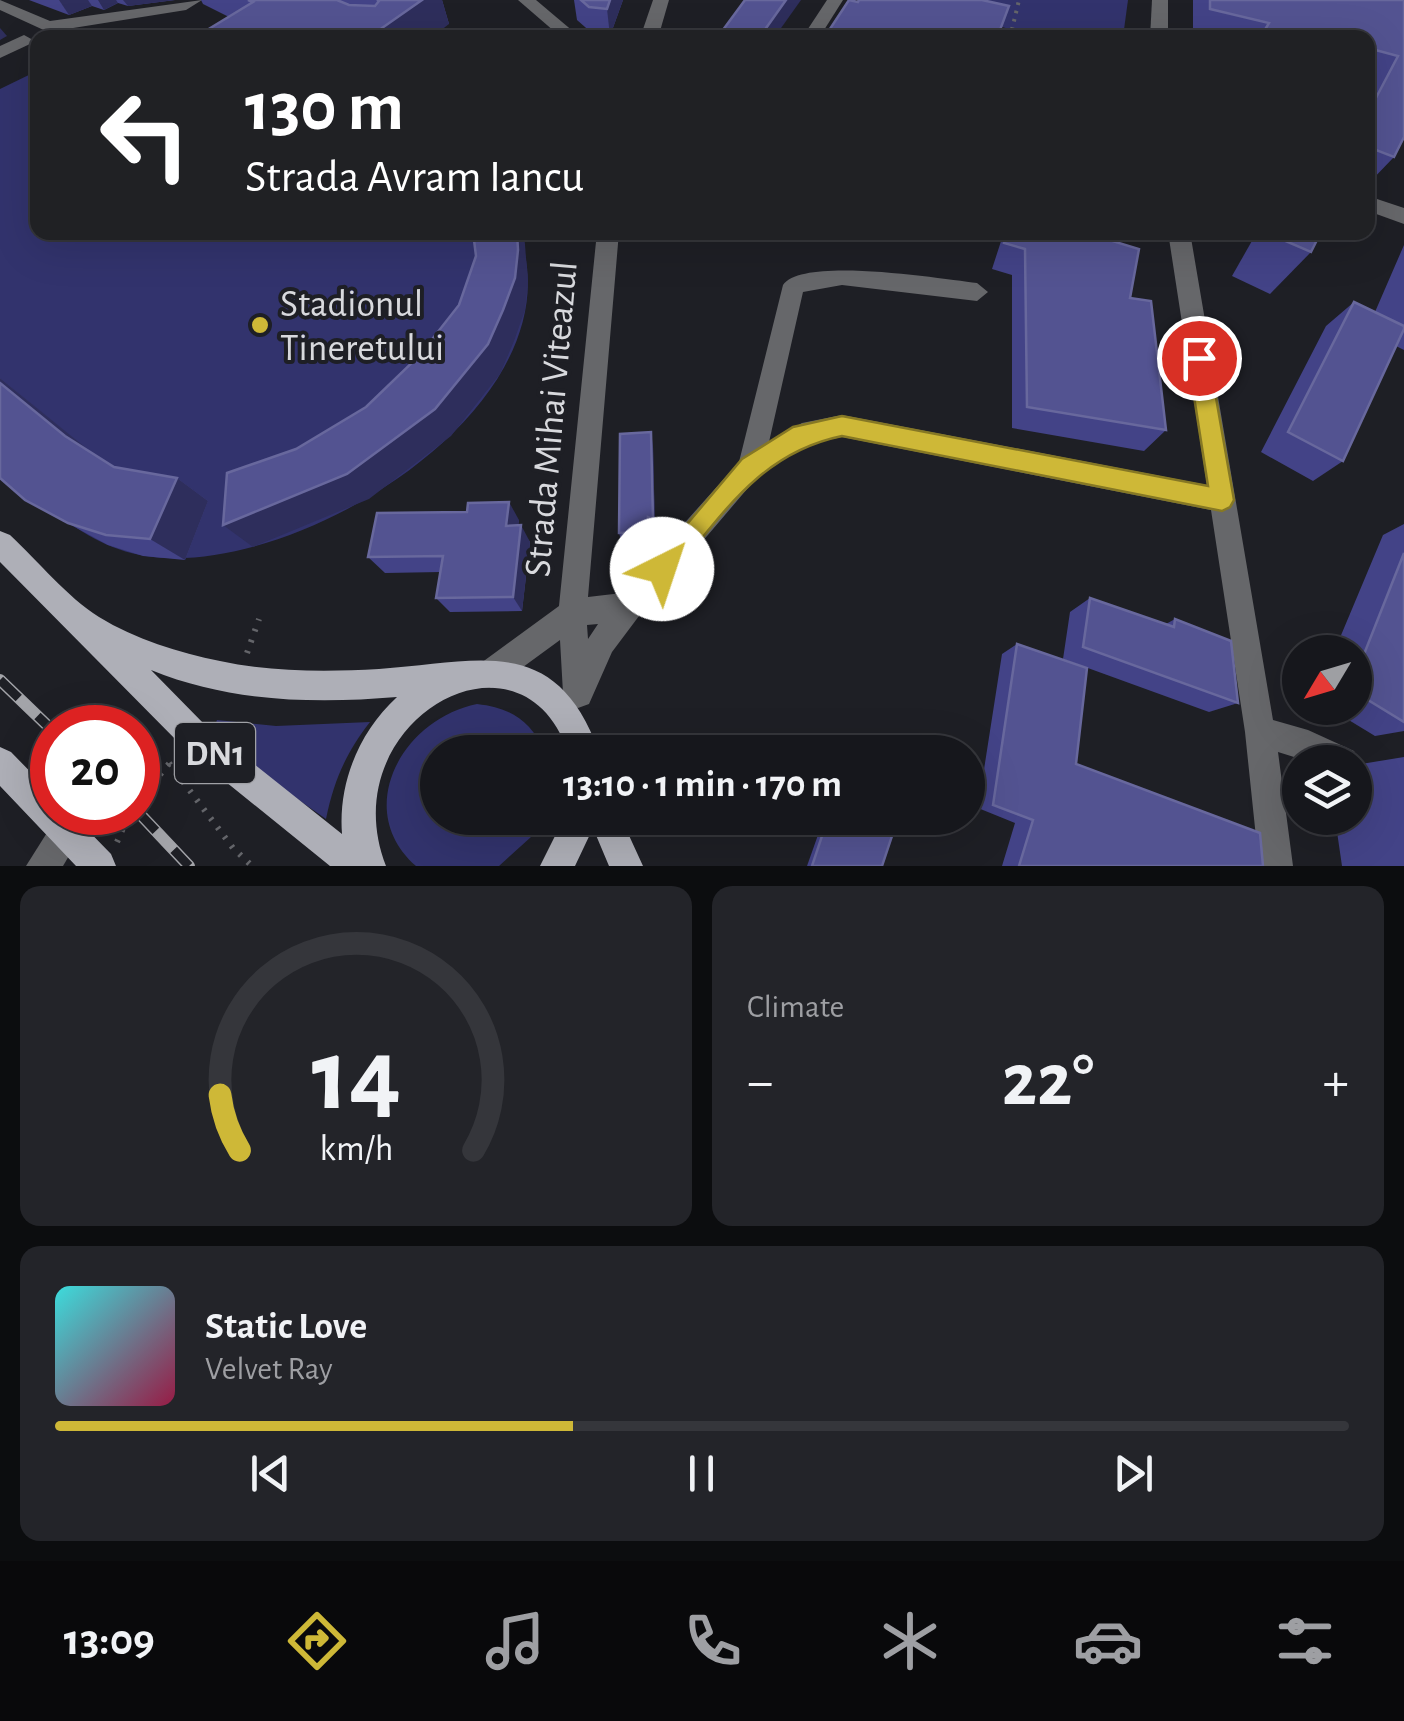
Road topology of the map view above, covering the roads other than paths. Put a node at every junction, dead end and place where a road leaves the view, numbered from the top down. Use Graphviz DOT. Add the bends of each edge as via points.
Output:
graph roads {
  1 [pos="194,0"];
  2 [pos="526,0"];
  3 [pos="661,0"];
  4 [pos="836,0"];
  5 [pos="1160,0"];
  6 [pos="0,4"];
  7 [pos="564,30"];
  8 [pos="651,30"];
  9 [pos="815,30"];
  10 [pos="1159,30"];
  11 [pos="24,40"];
  12 [pos="0,53"];
  13 [pos="1375,205"];
  14 [pos="1403,214"];
  15 [pos="607,240"];
  16 [pos="1172,240"];
  17 [pos="977,292"];
  18 [pos="750,466"];
  19 [pos="1222,500"];
  20 [pos="0,544"];
  21 [pos="629,606"];
  22 [pos="572,612"];
  23 [pos="87,626"];
  24 [pos="477,674"];
  25 [pos="578,694"];
  26 [pos="1260,732"];
  27 [pos="577,735"];
  28 [pos="582,735"];
  29 [pos="1308,745"];
  30 [pos="0,763"];
  31 [pos="30,794"];
  32 [pos="65,835"];
  33 [pos="70,835"];
  34 [pos="572,835"];
  35 [pos="613,835"];
  36 [pos="43,866"];
  37 [pos="99,866"];
  38 [pos="356,866"];
  39 [pos="369,866"];
  40 [pos="557,866"];
  41 [pos="626,866"];
  42 [pos="1276,866"];
  1 -- 6 [label="street" via="48,28"];
  2 -- 7 [label="street"];
  3 -- 8 [label="street"];
  4 -- 9 [label="street"];
  5 -- 10 [label="street"];
  11 -- 12 [label="street"];
  13 -- 14 [label="street"];
  15 -- 22 [label="street, Strada Mihai Viteazul"];
  16 -- 19 [label="street"];
  17 -- 18 [label="street" via="842,278 794,285"];
  18 -- 19 [label="street" via="802,434 842,426"];
  18 -- 21 [label="street"];
  19 -- 26 [label="street"];
  20 -- 23 [label="main road, DN1"];
  21 -- 22 [label="street"];
  21 -- 25 [label="street" via="602,642"];
  22 -- 24 [label="street, Strada Mihai Viteazul"];
  22 -- 25 [label="street, Strada Mihai Viteazul"];
  23 -- 24 [label="main road, DN1" via="151,657 238,679 322,685"];
  23 -- 38 [label="main road, DN1" via="195,737"];
  24 -- 27 [label="main road, DN1" via="526,680 556,700"];
  24 -- 39 [label="main road" via="434,687 408,705 369,760 358,826"];
  25 -- 28 [label="street, Strada Mihai Viteazul"];
  26 -- 29 [label="street"];
  26 -- 42 [label="street"];
  30 -- 31 [label="main road"];
  32 -- 36 [label="street"];
  33 -- 37 [label="main road"];
  34 -- 40 [label="main road"];
  35 -- 41 [label="main road"];
}
